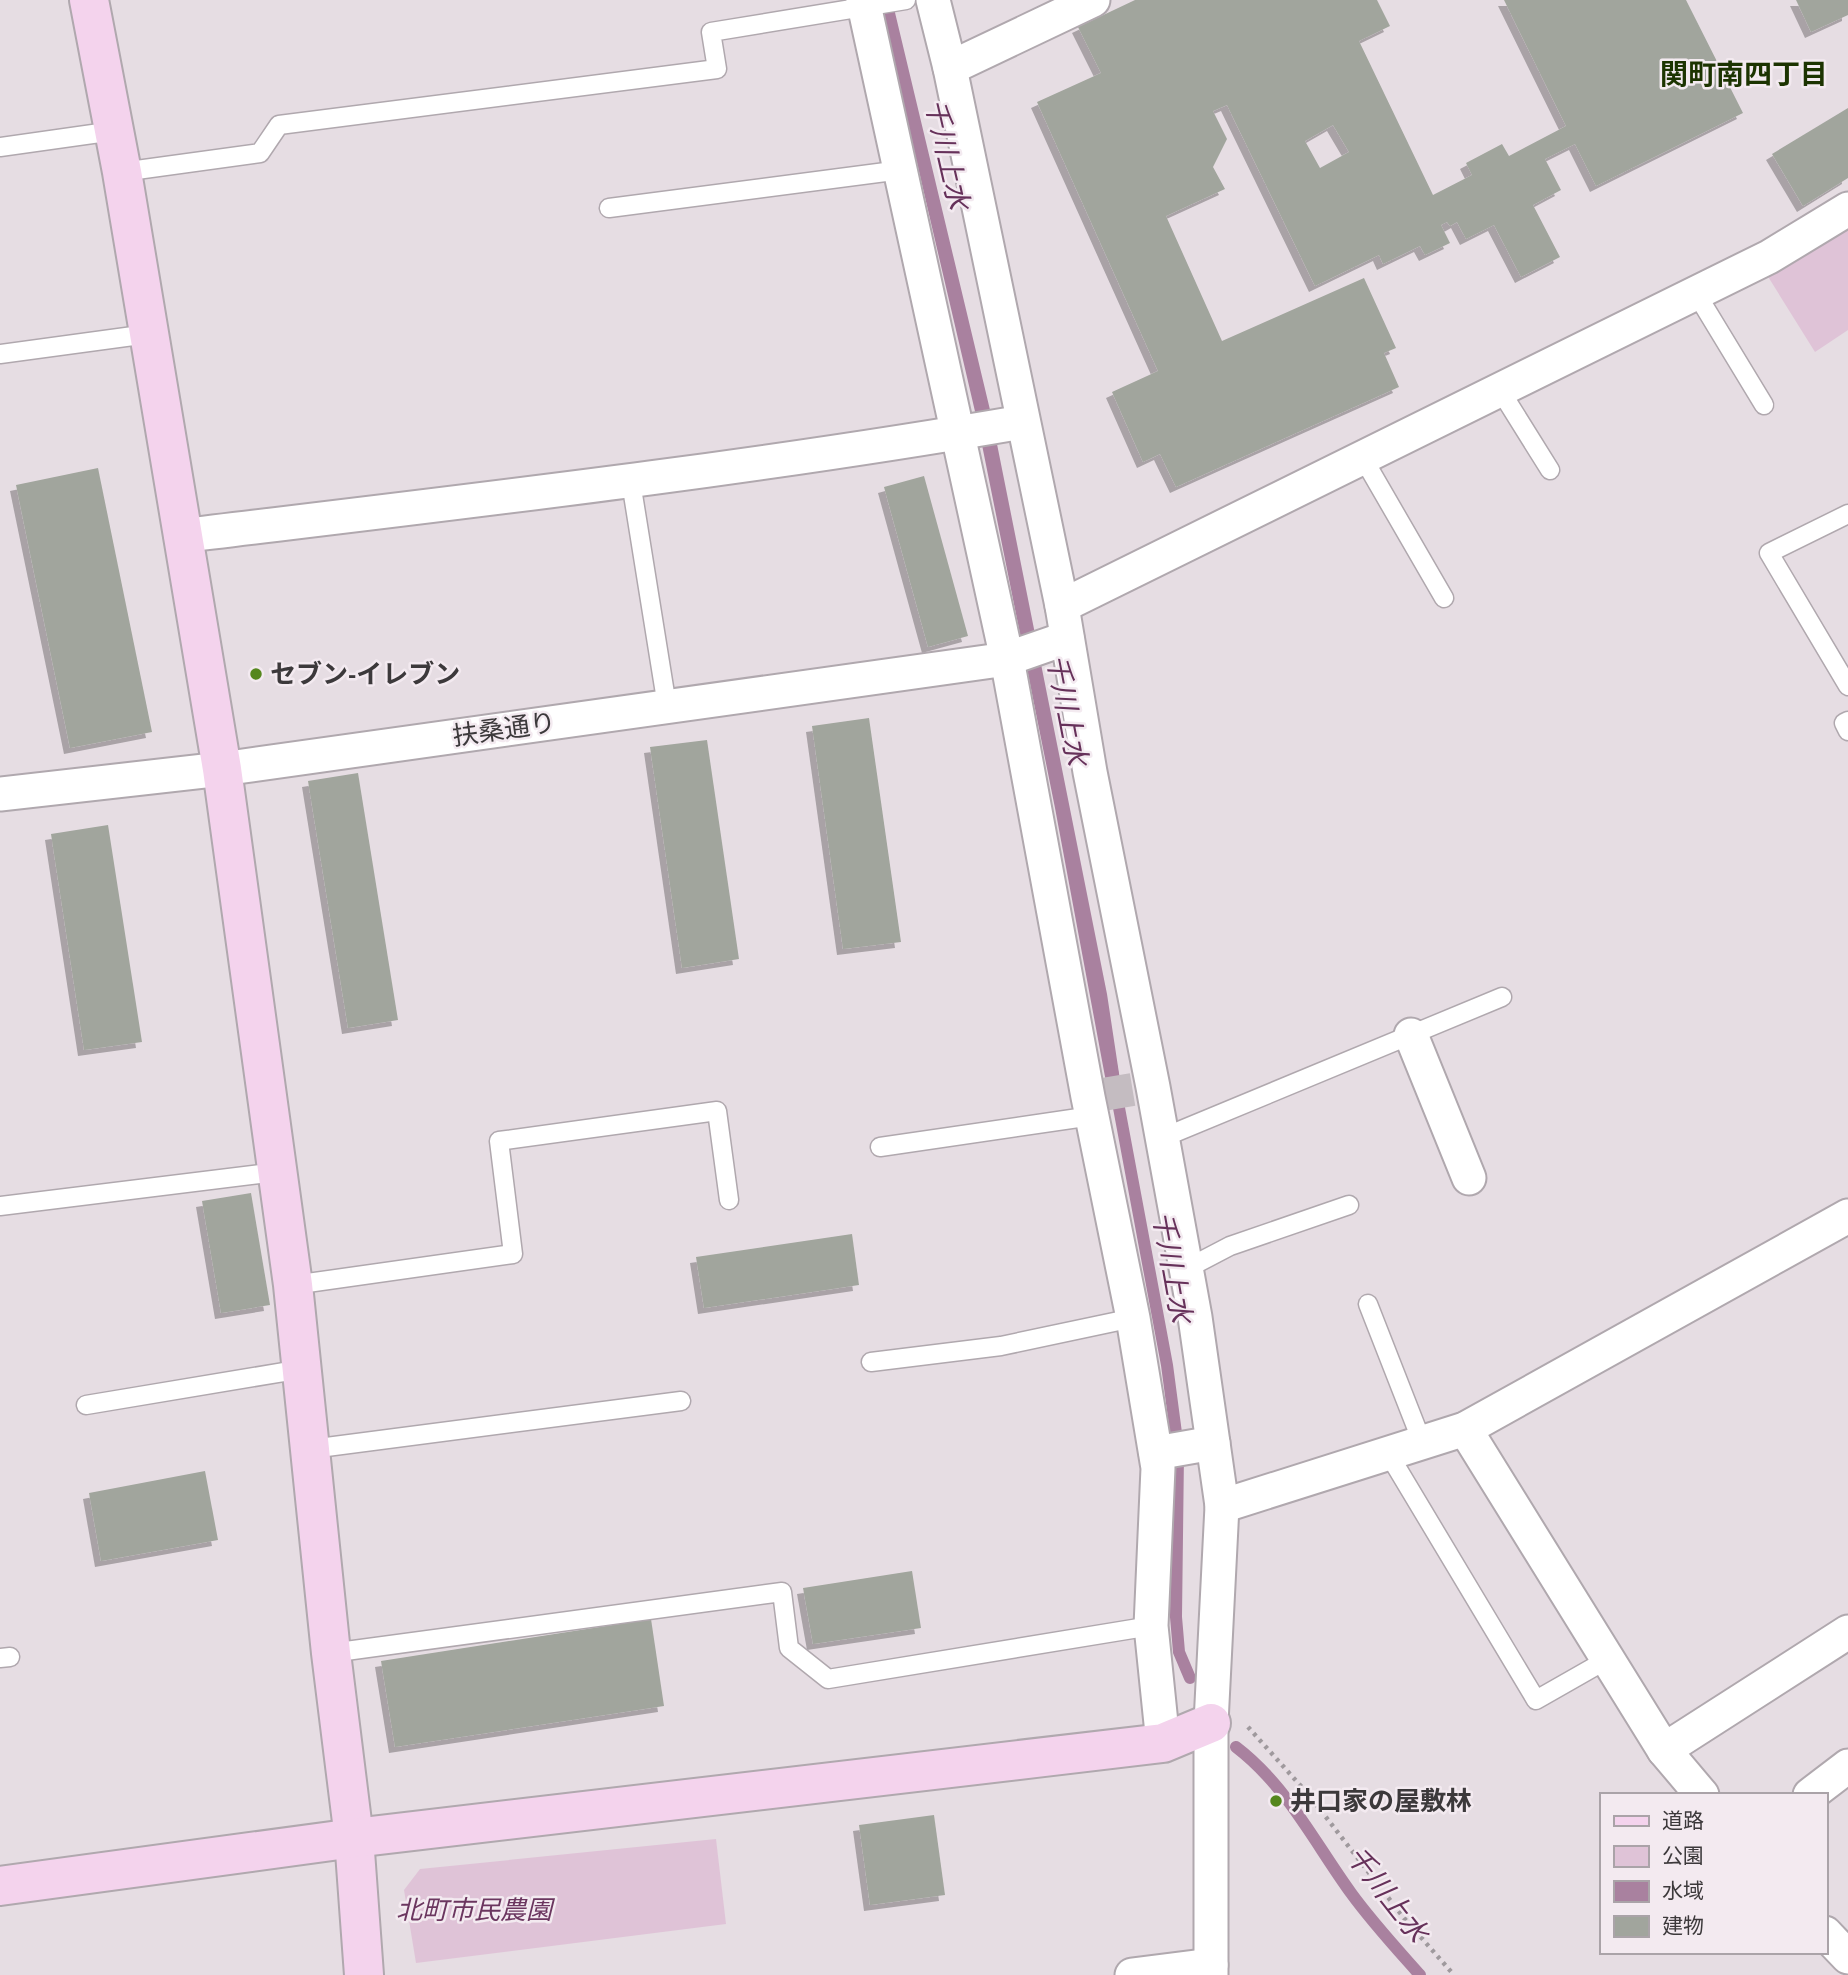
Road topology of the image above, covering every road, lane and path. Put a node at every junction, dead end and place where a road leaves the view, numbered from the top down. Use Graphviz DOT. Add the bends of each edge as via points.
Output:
graph roads {
  1 [pos="89,0"];
  2 [pos="906,0"];
  3 [pos="933,0"];
  4 [pos="1093,0"];
  5 [pos="864,3"];
  6 [pos="950,68"];
  7 [pos="114,131"];
  8 [pos="0,148"];
  9 [pos="901,170"];
  10 [pos="122,172"];
  11 [pos="609,208"];
  12 [pos="1848,209"];
  13 [pos="1696,292"];
  14 [pos="148,334"];
  15 [pos="0,354"];
  16 [pos="1500,390"];
  17 [pos="1764,405"];
  18 [pos="1017,423"];
  19 [pos="960,434"];
  20 [pos="1363,458"];
  21 [pos="1550,470"];
  22 [pos="631,482"];
  23 [pos="1848,514"];
  24 [pos="181,536"];
  25 [pos="1444,598"];
  26 [pos="1062,606"];
  27 [pos="1037,649"];
  28 [pos="1848,686"];
  29 [pos="667,706"];
  30 [pos="1848,721"];
  31 [pos="1848,731"];
  32 [pos="222,769"];
  33 [pos="0,794"];
  34 [pos="1503,997"];
  35 [pos="1410,1035"];
  36 [pos="1093,1103"];
  37 [pos="1162,1138"];
  38 [pos="880,1147"];
  39 [pos="276,1172"];
  40 [pos="1469,1178"];
  41 [pos="729,1200"];
  42 [pos="1349,1205"];
  43 [pos="0,1206"];
  44 [pos="1848,1216"];
  45 [pos="1186,1269"];
  46 [pos="293,1285"];
  47 [pos="1368,1304"];
  48 [pos="1133,1318"];
  49 [pos="871,1362"];
  50 [pos="302,1369"];
  51 [pos="681,1401"];
  52 [pos="86,1405"];
  53 [pos="1465,1429"];
  54 [pos="1422,1442"];
  55 [pos="1213,1443"];
  56 [pos="311,1448"];
  57 [pos="1156,1453"];
  58 [pos="1388,1453"];
  59 [pos="1222,1506"];
  60 [pos="1151,1626"];
  61 [pos="1848,1633"];
  62 [pos="331,1653"];
  63 [pos="1608,1659"];
  64 [pos="1212,1705"];
  65 [pos="1163,1743"];
  66 [pos="1664,1749"];
  67 [pos="1848,1766"];
  68 [pos="1700,1793"];
  69 [pos="1813,1793"];
  70 [pos="354,1838"];
  71 [pos="0,1886"];
  72 [pos="1827,1935"];
  73 [pos="1848,1957"];
  74 [pos="1211,1970"];
  75 [pos="365,1975"];
  76 [pos="1132,1975"];
  77 [pos="1454,1975"];
  1 -- 7 [label="street"];
  2 -- 5 [label="lane"];
  3 -- 6 [label="street"];
  4 -- 6 [label="street"];
  5 -- 9 [label="street"];
  5 -- 10 [label="lane" via="711,32 717,69 279,125 260,153"];
  6 -- 18 [label="street"];
  7 -- 8 [label="lane"];
  7 -- 10 [label="street"];
  9 -- 11 [label="lane"];
  9 -- 19 [label="street"];
  10 -- 14 [label="street"];
  12 -- 13 [label="street" via="1769,257"];
  13 -- 16 [label="street"];
  13 -- 17 [label="lane"];
  14 -- 15 [label="lane"];
  14 -- 24 [label="street"];
  16 -- 20 [label="street"];
  16 -- 21 [label="lane"];
  18 -- 19 [label="street"];
  18 -- 26 [label="street"];
  19 -- 22 [label="street"];
  19 -- 27 [label="street"];
  20 -- 25 [label="lane"];
  20 -- 26 [label="street"];
  22 -- 24 [label="street"];
  22 -- 29 [label="lane"];
  23 -- 28 [label="lane" via="1769,553"];
  24 -- 32 [label="street"];
  26 -- 27 [label="street"];
  27 -- 29 [label="street, 扶桑通り"];
  27 -- 36 [label="street"];
  27 -- 37 [label="street" via="1090,772 1144,1088"];
  29 -- 32 [label="street, 扶桑通り"];
  30 -- 31 [label="lane" via="1844,723"];
  32 -- 33 [label="street, 扶桑通り"];
  32 -- 39 [label="street"];
  34 -- 35 [label="lane"];
  35 -- 37 [label="lane"];
  35 -- 40 [label="street"];
  36 -- 38 [label="lane"];
  36 -- 48 [label="street"];
  37 -- 45 [label="street"];
  39 -- 43 [label="lane"];
  39 -- 46 [label="street"];
  41 -- 46 [label="lane" via="717,1111 499,1141 513,1254"];
  42 -- 45 [label="lane" via="1230,1246"];
  44 -- 53 [label="street"];
  45 -- 55 [label="street"];
  46 -- 50 [label="street"];
  47 -- 54 [label="lane"];
  48 -- 49 [label="lane" via="1001,1346"];
  48 -- 57 [label="street"];
  50 -- 52 [label="lane"];
  50 -- 56 [label="street"];
  51 -- 56 [label="lane"];
  53 -- 54 [label="street"];
  53 -- 63 [label="street"];
  54 -- 58 [label="street"];
  55 -- 57 [label="street"];
  55 -- 59 [label="street"];
  56 -- 62 [label="street"];
  57 -- 60 [label="street"];
  58 -- 59 [label="street"];
  58 -- 63 [label="lane" via="1536,1700"];
  59 -- 64 [label="street"];
  60 -- 62 [label="lane" via="828,1679 789,1648 782,1592"];
  60 -- 65 [label="street"];
  61 -- 66 [label="street"];
  62 -- 70 [label="street"];
  63 -- 66 [label="street"];
  64 -- 65 [label="street"];
  64 -- 74 [label="street"];
  64 -- 77 [label="path" via="1308,1794"];
  65 -- 70 [label="street"];
  66 -- 68 [label="street"];
  67 -- 69 [label="street"];
  70 -- 71 [label="street"];
  70 -- 75 [label="street"];
  72 -- 73 [label="street"];
  74 -- 76 [label="street"];
}
